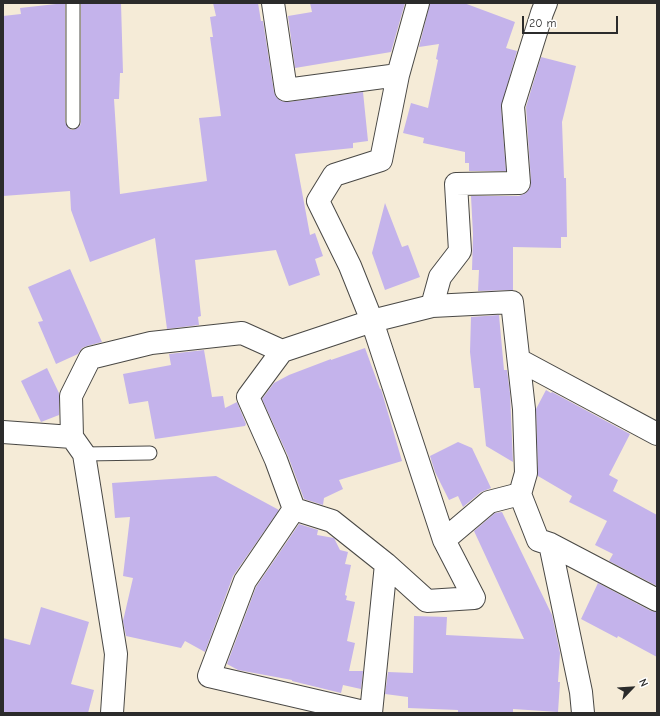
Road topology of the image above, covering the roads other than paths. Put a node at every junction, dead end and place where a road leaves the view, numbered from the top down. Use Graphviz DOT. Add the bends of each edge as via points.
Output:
graph roads {
  1 [pos="73,3"];
  2 [pos="273,3"];
  3 [pos="418,3"];
  4 [pos="546,3"];
  5 [pos="398,75"];
  6 [pos="73,122"];
  7 [pos="432,306"];
  8 [pos="372,321"];
  9 [pos="282,350"];
  10 [pos="519,360"];
  11 [pos="3,432"];
  12 [pos="657,434"];
  13 [pos="78,446"];
  14 [pos="150,453"];
  15 [pos="520,494"];
  16 [pos="294,509"];
  17 [pos="444,540"];
  18 [pos="550,544"];
  19 [pos="386,564"];
  20 [pos="657,600"];
  21 [pos="112,713"];
  22 [pos="370,713"];
  23 [pos="583,713"];
  1 -- 6 [label="lane"];
  2 -- 5 [label="street" via="286,90"];
  3 -- 5 [label="street"];
  4 -- 7 [label="street" via="513,106 519,182 456,184 460,251 440,277"];
  5 -- 8 [label="street" via="381,160 334,175 318,200 350,266"];
  7 -- 8 [label="street"];
  7 -- 10 [label="street" via="512,302"];
  8 -- 9 [label="street"];
  8 -- 17 [label="street"];
  9 -- 13 [label="street" via="242,333 151,343 90,358 71,396"];
  9 -- 16 [label="street" via="248,397"];
  10 -- 12 [label="street"];
  10 -- 15 [label="street" via="526,472"];
  11 -- 13 [label="street"];
  13 -- 14 [label="lane"];
  13 -- 21 [label="street" via="116,654"];
  15 -- 17 [label="street" via="489,502"];
  15 -- 18 [label="street" via="538,540"];
  16 -- 19 [label="street" via="332,521"];
  16 -- 22 [label="street" via="246,581 209,676"];
  17 -- 19 [label="street" via="474,598 427,601"];
  18 -- 20 [label="street"];
  18 -- 23 [label="street" via="581,692"];
  19 -- 22 [label="street"];
}
